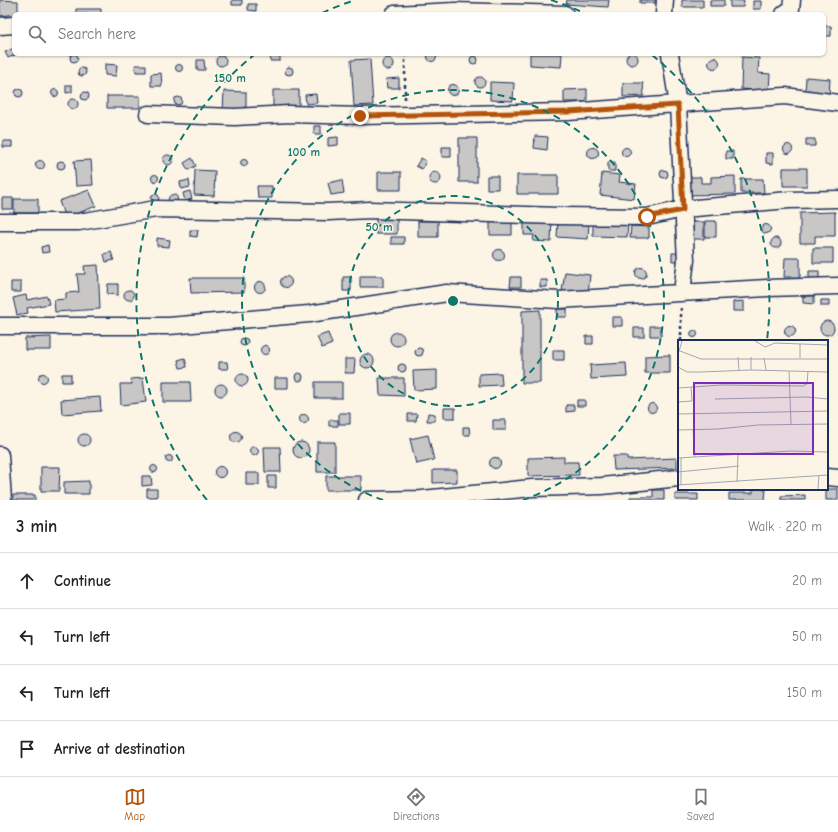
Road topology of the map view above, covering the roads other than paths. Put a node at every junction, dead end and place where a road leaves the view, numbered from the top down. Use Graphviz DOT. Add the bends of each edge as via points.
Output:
graph roads {
  1 [pos="665,0"];
  2 [pos="792,0"];
  3 [pos="435,12"];
  4 [pos="492,12"];
  5 [pos="664,12"];
  6 [pos="787,12"];
  7 [pos="12,25"];
  8 [pos="0,26"];
  9 [pos="670,56"];
  10 [pos="838,103"];
  11 [pos="678,105"];
  12 [pos="148,114"];
  13 [pos="838,200"];
  14 [pos="683,210"];
  15 [pos="0,222"];
  16 [pos="838,286"];
  17 [pos="682,292"];
  18 [pos="0,326"];
  19 [pos="0,455"];
  20 [pos="828,477"];
  21 [pos="678,478"];
  22 [pos="838,478"];
  23 [pos="3,500"];
  24 [pos="367,500"];
  1 -- 5 [label="street"];
  2 -- 6 [label="street" via="791,9"];
  3 -- 4 [label="street"];
  7 -- 8 [label="street"];
  9 -- 11 [label="street"];
  10 -- 11 [label="street" via="785,96"];
  11 -- 12 [label="street" via="568,112 405,115"];
  11 -- 14 [label="street"];
  13 -- 14 [label="street" via="789,200"];
  14 -- 15 [label="street" via="647,217 527,216 370,210 156,210 79,222"];
  14 -- 17 [label="street" via="686,260"];
  16 -- 17 [label="street"];
  17 -- 18 [label="street" via="558,300 447,293 310,314 169,326"];
  19 -- 23 [label="street"];
  20 -- 22 [label="street"];
  21 -- 24 [label="street" via="602,486 532,488 422,499"];
}
